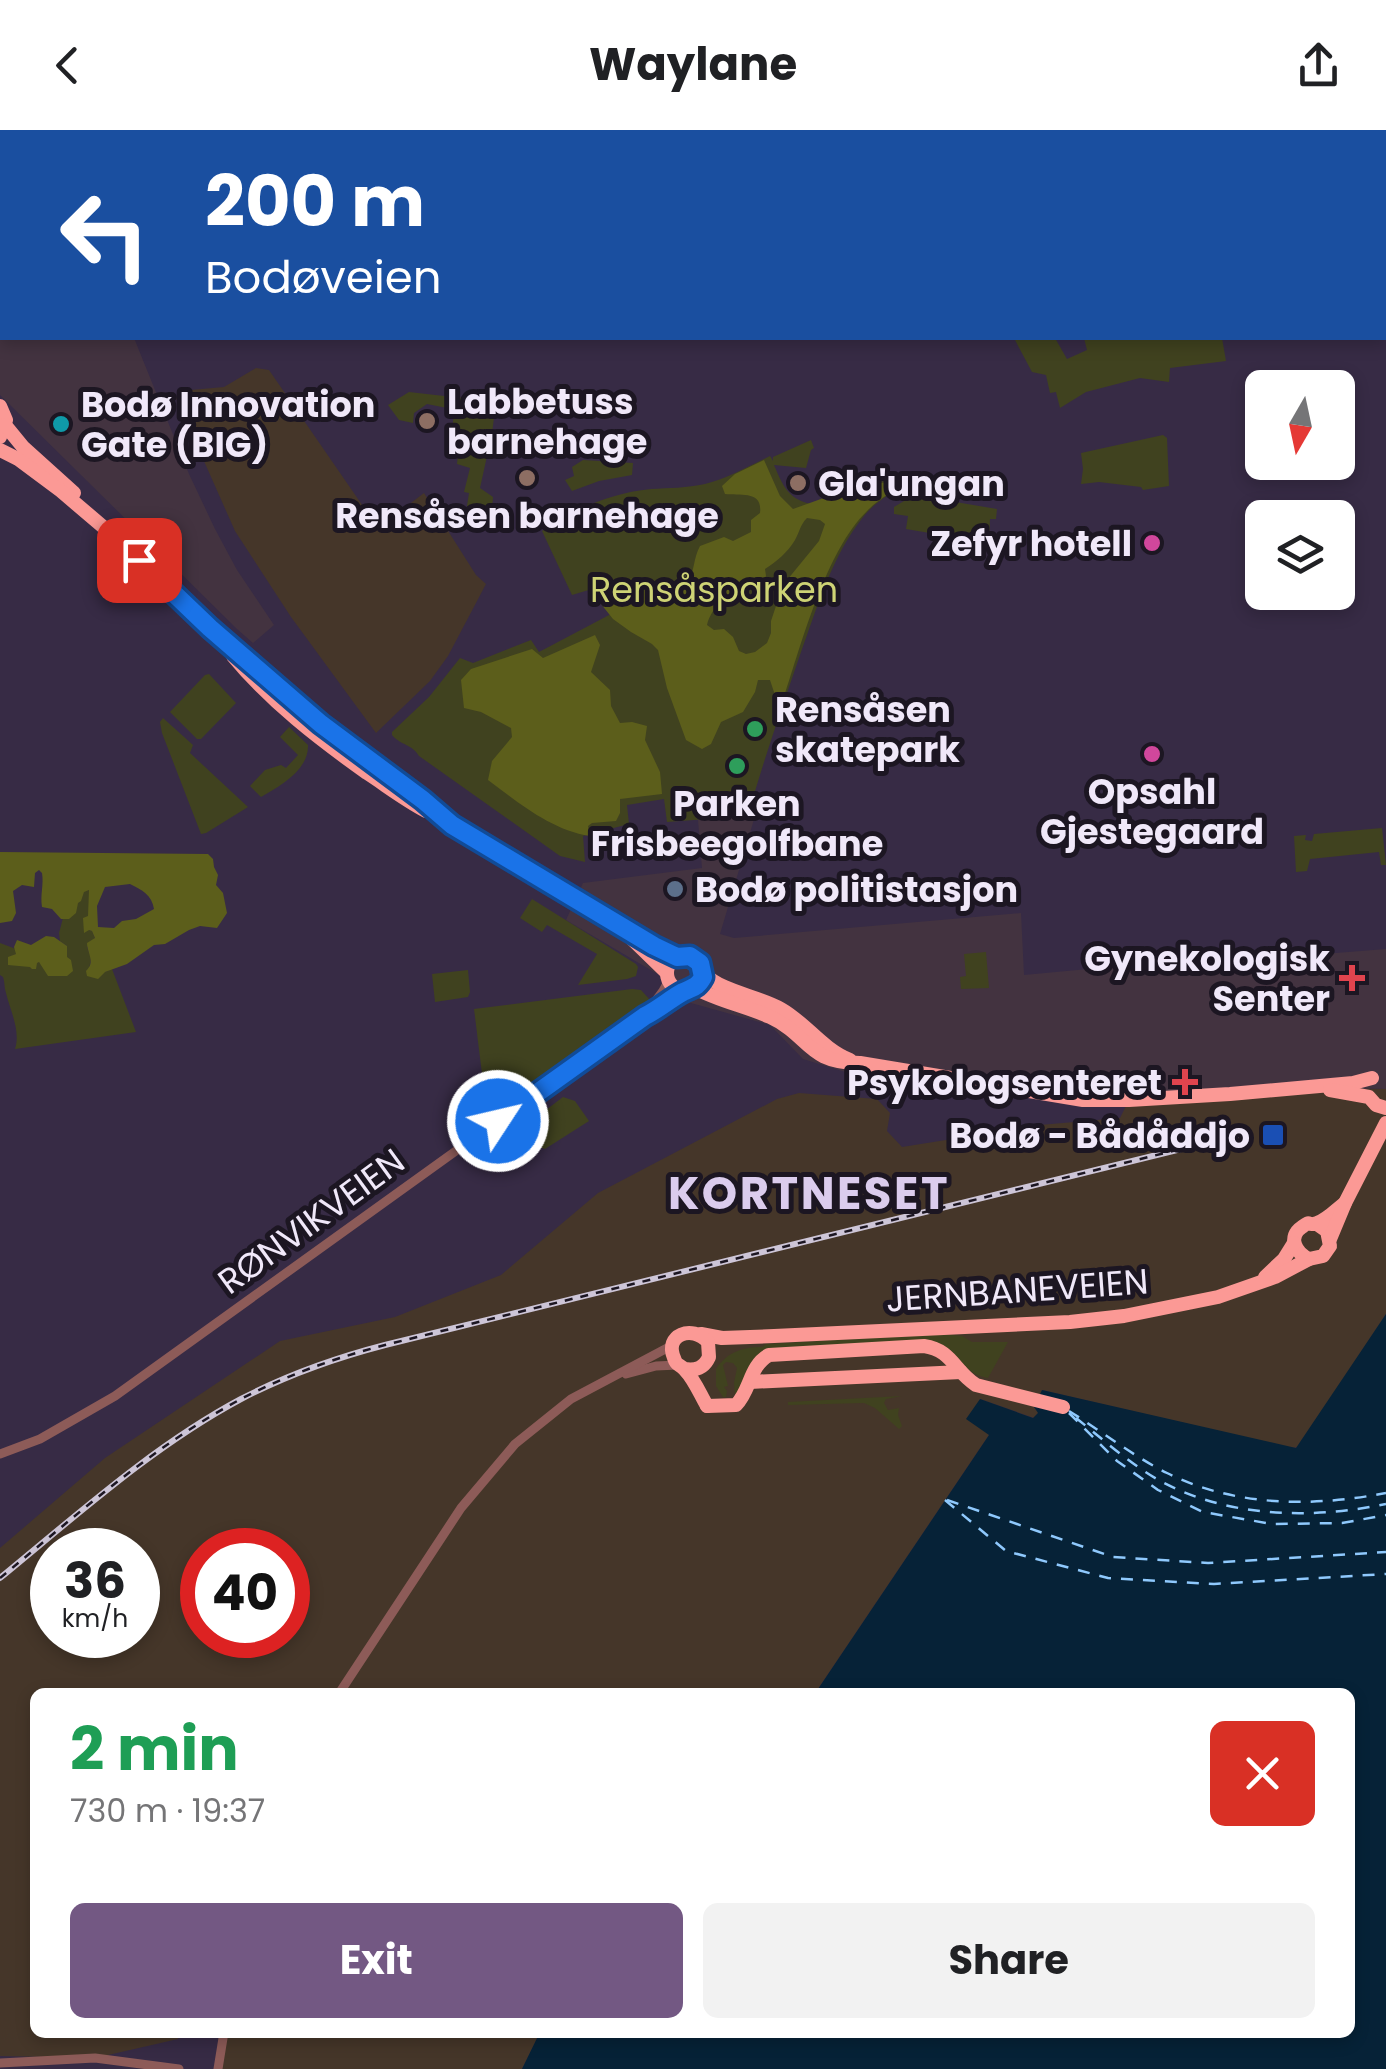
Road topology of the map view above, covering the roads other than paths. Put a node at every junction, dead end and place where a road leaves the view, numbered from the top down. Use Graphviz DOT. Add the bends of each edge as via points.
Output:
graph roads {
  1 [pos="0,406"];
  2 [pos="3,430"];
  3 [pos="0,450"];
  4 [pos="115,537"];
  5 [pos="617,925"];
  6 [pos="677,957"];
  7 [pos="704,973"];
  8 [pos="668,977"];
  9 [pos="690,989"];
  10 [pos="645,1016"];
  11 [pos="860,1063"];
  12 [pos="1379,1075"];
  13 [pos="1299,1088"];
  14 [pos="1376,1102"];
  15 [pos="1386,1123"];
  16 [pos="1369,1154"];
  17 [pos="1344,1203"];
  18 [pos="1317,1224"];
  19 [pos="1330,1239"];
  20 [pos="1294,1243"];
  21 [pos="1309,1259"];
  22 [pos="1260,1281"];
  23 [pos="701,1334"];
  24 [pos="774,1336"];
  25 [pos="673,1344"];
  26 [pos="708,1360"];
  27 [pos="681,1367"];
  28 [pos="960,1372"];
  29 [pos="609,1380"];
  30 [pos="750,1382"];
  31 [pos="707,1406"];
  32 [pos="1063,1407"];
  33 [pos="0,1454"];
  34 [pos="343,1688"];
  35 [pos="223,2038"];
  36 [pos="0,2063"];
  37 [pos="180,2069"];
  38 [pos="218,2069"];
  1 -- 2 [label="highway"];
  2 -- 4 [label="highway"];
  3 -- 4 [label="highway"];
  4 -- 5 [label="highway" via="321,724 452,825"];
  5 -- 6 [label="highway"];
  5 -- 8 [label="highway"];
  6 -- 7 [label="highway" via="696,958"];
  6 -- 8 [label="highway"];
  7 -- 9 [label="highway"];
  7 -- 11 [label="highway" via="778,1007 832,1051"];
  8 -- 9 [label="highway" via="672,986"];
  8 -- 10 [label="street, RØNVIKVEIEN"];
  9 -- 10 [label="street, RØNVIKVEIEN"];
  9 -- 11 [label="highway" via="776,1021 830,1061"];
  10 -- 33 [label="street, RØNVIKVEIEN" via="115,1396"];
  11 -- 13 [label="highway" via="1082,1100"];
  12 -- 13 [label="highway"];
  12 -- 14 [label="highway, JERNBANEVEIEN" via="1368,1085"];
  13 -- 14 [label="highway"];
  14 -- 16 [label="highway, JERNBANEVEIEN"];
  15 -- 16 [label="highway, JERNBANEVEIEN"];
  16 -- 17 [label="highway, JERNBANEVEIEN"];
  17 -- 18 [label="highway, JERNBANEVEIEN"];
  17 -- 19 [label="highway, JERNBANEVEIEN"];
  18 -- 19 [label="highway"];
  18 -- 20 [label="highway, JERNBANEVEIEN" via="1301,1227"];
  19 -- 21 [label="highway, JERNBANEVEIEN" via="1325,1254"];
  20 -- 21 [label="highway"];
  20 -- 22 [label="highway, JERNBANEVEIEN"];
  21 -- 22 [label="highway, JERNBANEVEIEN"];
  22 -- 24 [label="highway, JERNBANEVEIEN" via="1124,1316"];
  23 -- 24 [label="highway, JERNBANEVEIEN"];
  23 -- 25 [label="highway, JERNBANEVEIEN" via="687,1332"];
  23 -- 26 [label="highway"];
  24 -- 26 [label="highway, JERNBANEVEIEN" via="734,1345"];
  25 -- 27 [label="highway"];
  25 -- 29 [label="street, JERNBANEVEIEN"];
  26 -- 27 [label="highway, JERNBANEVEIEN" via="696,1369"];
  26 -- 31 [label="highway"];
  27 -- 29 [label="street, JERNBANEVEIEN" via="656,1366"];
  27 -- 31 [label="highway"];
  28 -- 30 [label="highway"];
  28 -- 30 [label="highway" via="946,1354 924,1346 775,1354 757,1364"];
  28 -- 32 [label="highway" via="976,1385"];
  29 -- 34 [label="street, JERNBANEVEIEN" via="571,1399 498,1462"];
  30 -- 31 [label="highway" via="736,1405"];
  35 -- 38 [label="street"];
  36 -- 37 [label="street" via="94,2058"];
}
